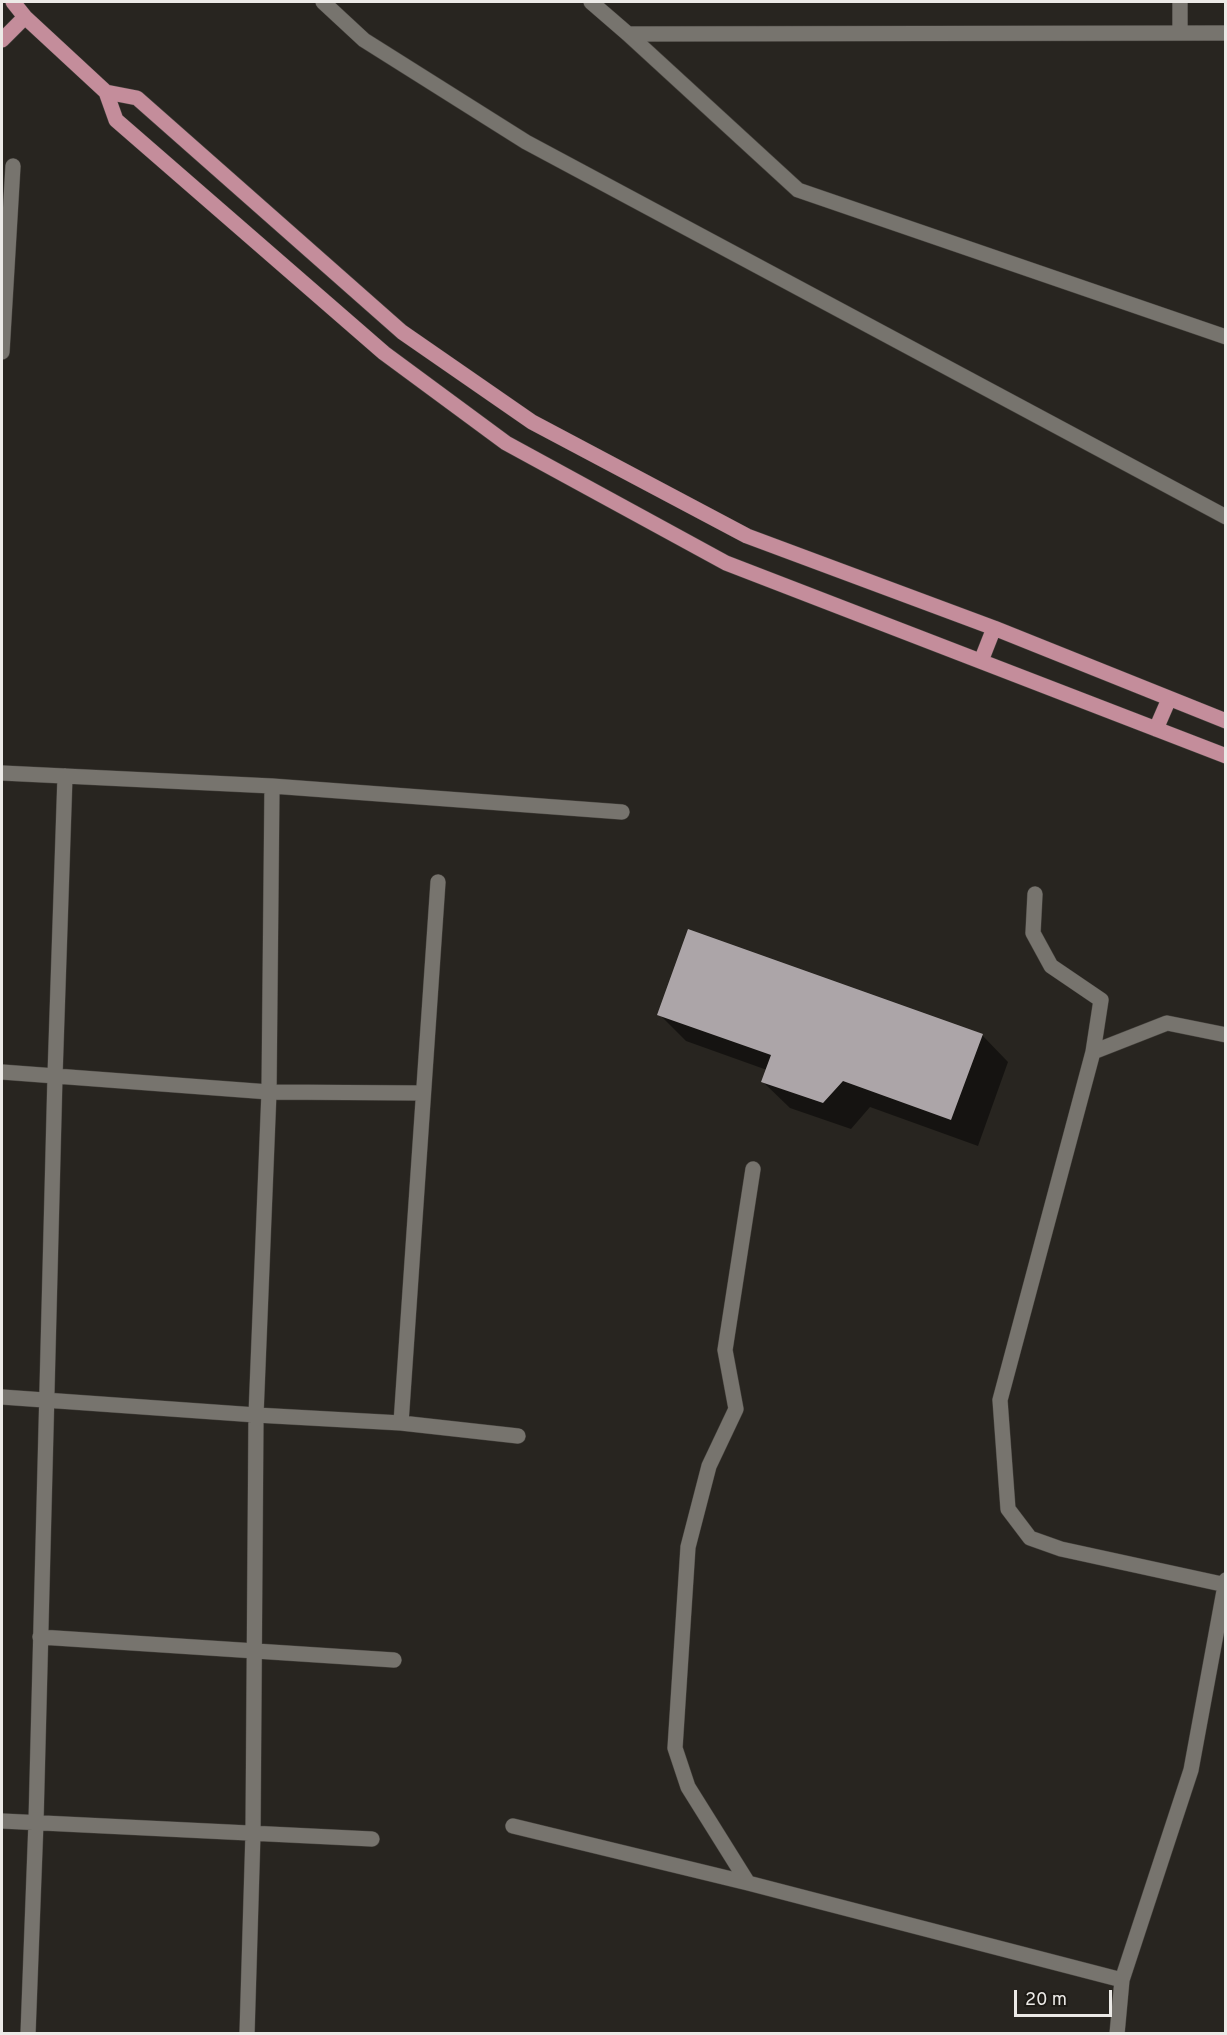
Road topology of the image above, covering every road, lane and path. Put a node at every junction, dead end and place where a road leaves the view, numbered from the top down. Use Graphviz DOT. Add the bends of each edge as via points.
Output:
graph roads {
  1 [pos="13,2"];
  2 [pos="323,2"];
  3 [pos="591,2"];
  4 [pos="1180,2"];
  5 [pos="25,17"];
  6 [pos="1180,33"];
  7 [pos="1226,33"];
  8 [pos="628,34"];
  9 [pos="2,40"];
  10 [pos="106,92"];
  11 [pos="13,166"];
  12 [pos="1226,337"];
  13 [pos="2,352"];
  14 [pos="1226,517"];
  15 [pos="994,628"];
  16 [pos="981,661"];
  17 [pos="1169,699"];
  18 [pos="1226,721"];
  19 [pos="1156,729"];
  20 [pos="1226,756"];
  21 [pos="2,773"];
  22 [pos="65,776"];
  23 [pos="272,786"];
  24 [pos="622,812"];
  25 [pos="438,882"];
  26 [pos="1035,894"];
  27 [pos="1226,1035"];
  28 [pos="1093,1052"];
  29 [pos="2,1072"];
  30 [pos="55,1076"];
  31 [pos="269,1092"];
  32 [pos="423,1093"];
  33 [pos="753,1169"];
  34 [pos="2,1397"];
  35 [pos="46,1401"];
  36 [pos="256,1415"];
  37 [pos="401,1423"];
  38 [pos="518,1436"];
  39 [pos="1225,1584"];
  40 [pos="40,1637"];
  41 [pos="254,1652"];
  42 [pos="394,1660"];
  43 [pos="2,1821"];
  44 [pos="36,1822"];
  45 [pos="513,1826"];
  46 [pos="253,1833"];
  47 [pos="372,1839"];
  48 [pos="748,1883"];
  49 [pos="1122,1980"];
  50 [pos="28,2034"];
  51 [pos="247,2034"];
  52 [pos="1117,2034"];
  1 -- 5 [label="main road"];
  2 -- 14 [label="street" via="364,40 526,142"];
  3 -- 8 [label="street"];
  4 -- 6 [label="street"];
  5 -- 9 [label="main road"];
  5 -- 10 [label="main road"];
  6 -- 7 [label="street"];
  6 -- 8 [label="street"];
  8 -- 12 [label="street" via="798,189"];
  10 -- 15 [label="main road" via="137,98 402,332 532,422 747,536"];
  10 -- 16 [label="main road" via="116,120 384,353 506,443 726,563"];
  11 -- 13 [label="street"];
  15 -- 16 [label="main road"];
  15 -- 17 [label="main road"];
  16 -- 19 [label="main road"];
  17 -- 18 [label="main road"];
  17 -- 19 [label="main road"];
  19 -- 20 [label="main road"];
  21 -- 22 [label="street"];
  22 -- 23 [label="street"];
  22 -- 30 [label="street"];
  23 -- 24 [label="street"];
  23 -- 31 [label="street"];
  25 -- 32 [label="street"];
  26 -- 28 [label="street" via="1034,933 1051,966 1101,1000"];
  27 -- 28 [label="street" via="1167,1023"];
  28 -- 39 [label="street" via="1000,1400 1008,1509 1030,1538 1061,1549"];
  29 -- 30 [label="street"];
  30 -- 31 [label="street"];
  30 -- 35 [label="street"];
  31 -- 32 [label="street"];
  31 -- 36 [label="street"];
  32 -- 37 [label="street"];
  33 -- 48 [label="street" via="725,1350 736,1409 709,1466 688,1547 675,1748 688,1787"];
  34 -- 35 [label="street"];
  35 -- 36 [label="street"];
  35 -- 40 [label="street"];
  36 -- 37 [label="street"];
  36 -- 41 [label="street"];
  37 -- 38 [label="street"];
  39 -- 49 [label="street" via="1191,1770"];
  40 -- 41 [label="street"];
  40 -- 44 [label="street"];
  41 -- 42 [label="street"];
  41 -- 46 [label="street"];
  43 -- 44 [label="street"];
  44 -- 46 [label="street"];
  44 -- 50 [label="street"];
  45 -- 48 [label="street"];
  46 -- 47 [label="street"];
  46 -- 51 [label="street"];
  48 -- 49 [label="street"];
  49 -- 52 [label="street"];
}
